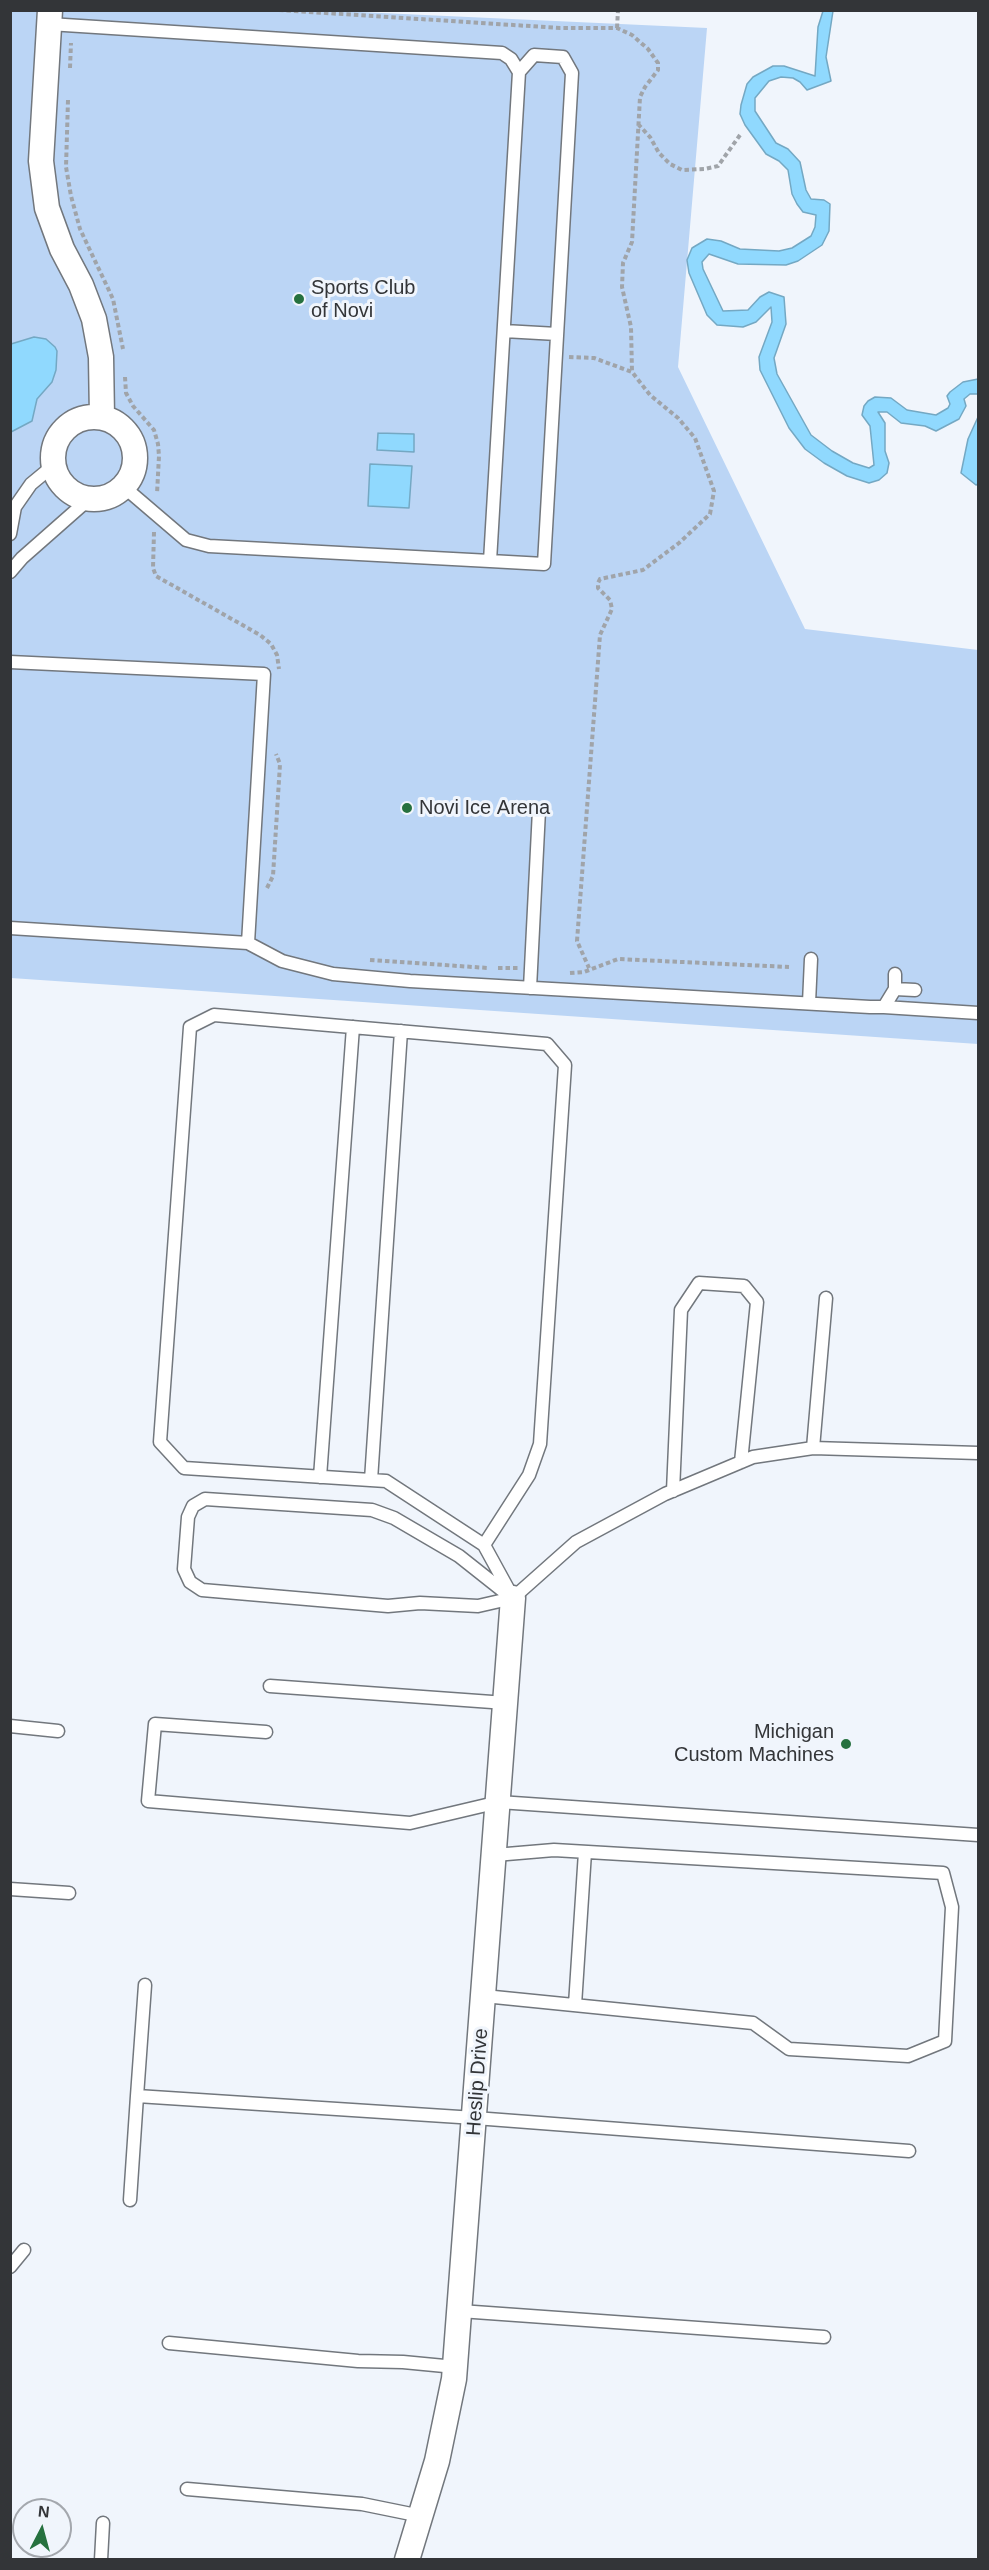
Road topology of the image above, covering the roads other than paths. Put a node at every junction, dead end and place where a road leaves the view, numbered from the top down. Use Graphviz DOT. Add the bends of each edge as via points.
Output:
graph roads {
  1 [pos="57,20"];
  2 [pos="519,72"];
  3 [pos="504,331"];
  4 [pos="557,333"];
  5 [pos="102,417"];
  6 [pos="54,465"];
  7 [pos="124,487"];
  8 [pos="89,499"];
  9 [pos="10,534"];
  10 [pos="490,561"];
  11 [pos="10,572"];
  12 [pos="10,662"];
  13 [pos="539,810"];
  14 [pos="10,928"];
  15 [pos="248,943"];
  16 [pos="811,959"];
  17 [pos="895,974"];
  18 [pos="530,988"];
  19 [pos="895,989"];
  20 [pos="915,990"];
  21 [pos="808,1003"];
  22 [pos="884,1007"];
  23 [pos="978,1013"];
  24 [pos="353,1027"];
  25 [pos="401,1031"];
  26 [pos="826,1298"];
  27 [pos="813,1448"];
  28 [pos="978,1453"];
  29 [pos="741,1462"];
  30 [pos="320,1477"];
  31 [pos="371,1480"];
  32 [pos="673,1491"];
  33 [pos="484,1545"];
  34 [pos="513,1598"];
  35 [pos="270,1686"];
  36 [pos="506,1703"];
  37 [pos="10,1726"];
  38 [pos="58,1731"];
  39 [pos="266,1732"];
  40 [pos="499,1802"];
  41 [pos="978,1836"];
  42 [pos="585,1852"];
  43 [pos="495,1854"];
  44 [pos="10,1888"];
  45 [pos="69,1893"];
  46 [pos="145,1985"];
  47 [pos="484,1996"];
  48 [pos="574,2005"];
  49 [pos="137,2096"];
  50 [pos="475,2118"];
  51 [pos="909,2151"];
  52 [pos="130,2200"];
  53 [pos="24,2250"];
  54 [pos="10,2267"];
  55 [pos="460,2311"];
  56 [pos="824,2337"];
  57 [pos="169,2343"];
  58 [pos="455,2367"];
  59 [pos="187,2489"];
  60 [pos="421,2516"];
  61 [pos="103,2523"];
  62 [pos="101,2559"];
  63 [pos="407,2559"];
  1 -- 2 [label="lane" via="502,53"];
  1 -- 5 [label="street" via="42,173 62,249 94,319 101,357"];
  2 -- 3 [label="lane"];
  2 -- 4 [label="lane" via="534,55 563,57 572,73"];
  3 -- 4 [label="lane"];
  3 -- 10 [label="lane"];
  4 -- 10 [label="lane" via="544,564"];
  5 -- 6 [label="street" via="86,417 60,434 54,449"];
  5 -- 7 [label="street" via="122,427 134,445 135,468"];
  6 -- 8 [label="street" via="60,481 72,493"];
  6 -- 9 [label="lane" via="31,484 15,507"];
  7 -- 8 [label="street" via="108,497"];
  7 -- 10 [label="lane" via="186,540 209,546"];
  8 -- 11 [label="lane"];
  12 -- 15 [label="lane" via="264,674"];
  13 -- 18 [label="lane"];
  14 -- 15 [label="lane"];
  15 -- 18 [label="lane" via="282,961 333,974"];
  16 -- 21 [label="lane"];
  17 -- 19 [label="lane"];
  18 -- 21 [label="lane"];
  19 -- 20 [label="lane"];
  19 -- 22 [label="lane"];
  21 -- 22 [label="lane"];
  22 -- 23 [label="lane"];
  24 -- 25 [label="lane"];
  24 -- 30 [label="lane"];
  24 -- 30 [label="lane" via="214,1015 190,1027 188,1051 160,1442 184,1468"];
  25 -- 31 [label="lane"];
  25 -- 33 [label="lane" via="547,1044 564,1065 540,1444 529,1475"];
  26 -- 27 [label="lane"];
  27 -- 28 [label="lane"];
  27 -- 29 [label="lane"];
  29 -- 32 [label="lane"];
  29 -- 32 [label="lane" via="757,1302 744,1286 699,1283 681,1310"];
  30 -- 31 [label="lane"];
  31 -- 33 [label="lane" via="386,1481"];
  32 -- 34 [label="lane" via="576,1542"];
  33 -- 34 [label="lane"];
  34 -- 34 [label="lane" via="459,1556 394,1518 372,1510 205,1499 193,1506 188,1517 184,1569 190,1582 202,1590 388,1606 478,1606"];
  34 -- 36 [label="street, Heslip Drive"];
  35 -- 36 [label="lane"];
  36 -- 40 [label="street, Heslip Drive"];
  37 -- 38 [label="lane"];
  39 -- 40 [label="lane" via="155,1724 148,1801 410,1823"];
  40 -- 41 [label="lane"];
  40 -- 43 [label="street, Heslip Drive"];
  42 -- 43 [label="lane"];
  42 -- 48 [label="lane"];
  42 -- 48 [label="lane" via="943,1872 952,1907 945,2041 908,2056 789,2049 753,2023"];
  43 -- 47 [label="street, Heslip Drive"];
  44 -- 45 [label="lane"];
  46 -- 49 [label="lane"];
  47 -- 48 [label="lane"];
  47 -- 50 [label="street, Heslip Drive"];
  49 -- 50 [label="lane"];
  49 -- 52 [label="lane"];
  50 -- 51 [label="lane"];
  50 -- 55 [label="street, Heslip Drive"];
  53 -- 54 [label="lane"];
  55 -- 56 [label="lane"];
  55 -- 58 [label="street, Heslip Drive"];
  57 -- 58 [label="lane"];
  58 -- 60 [label="street, Heslip Drive" via="437,2461"];
  59 -- 60 [label="lane" via="362,2504"];
  60 -- 63 [label="street, Heslip Drive"];
  61 -- 62 [label="lane"];
}
